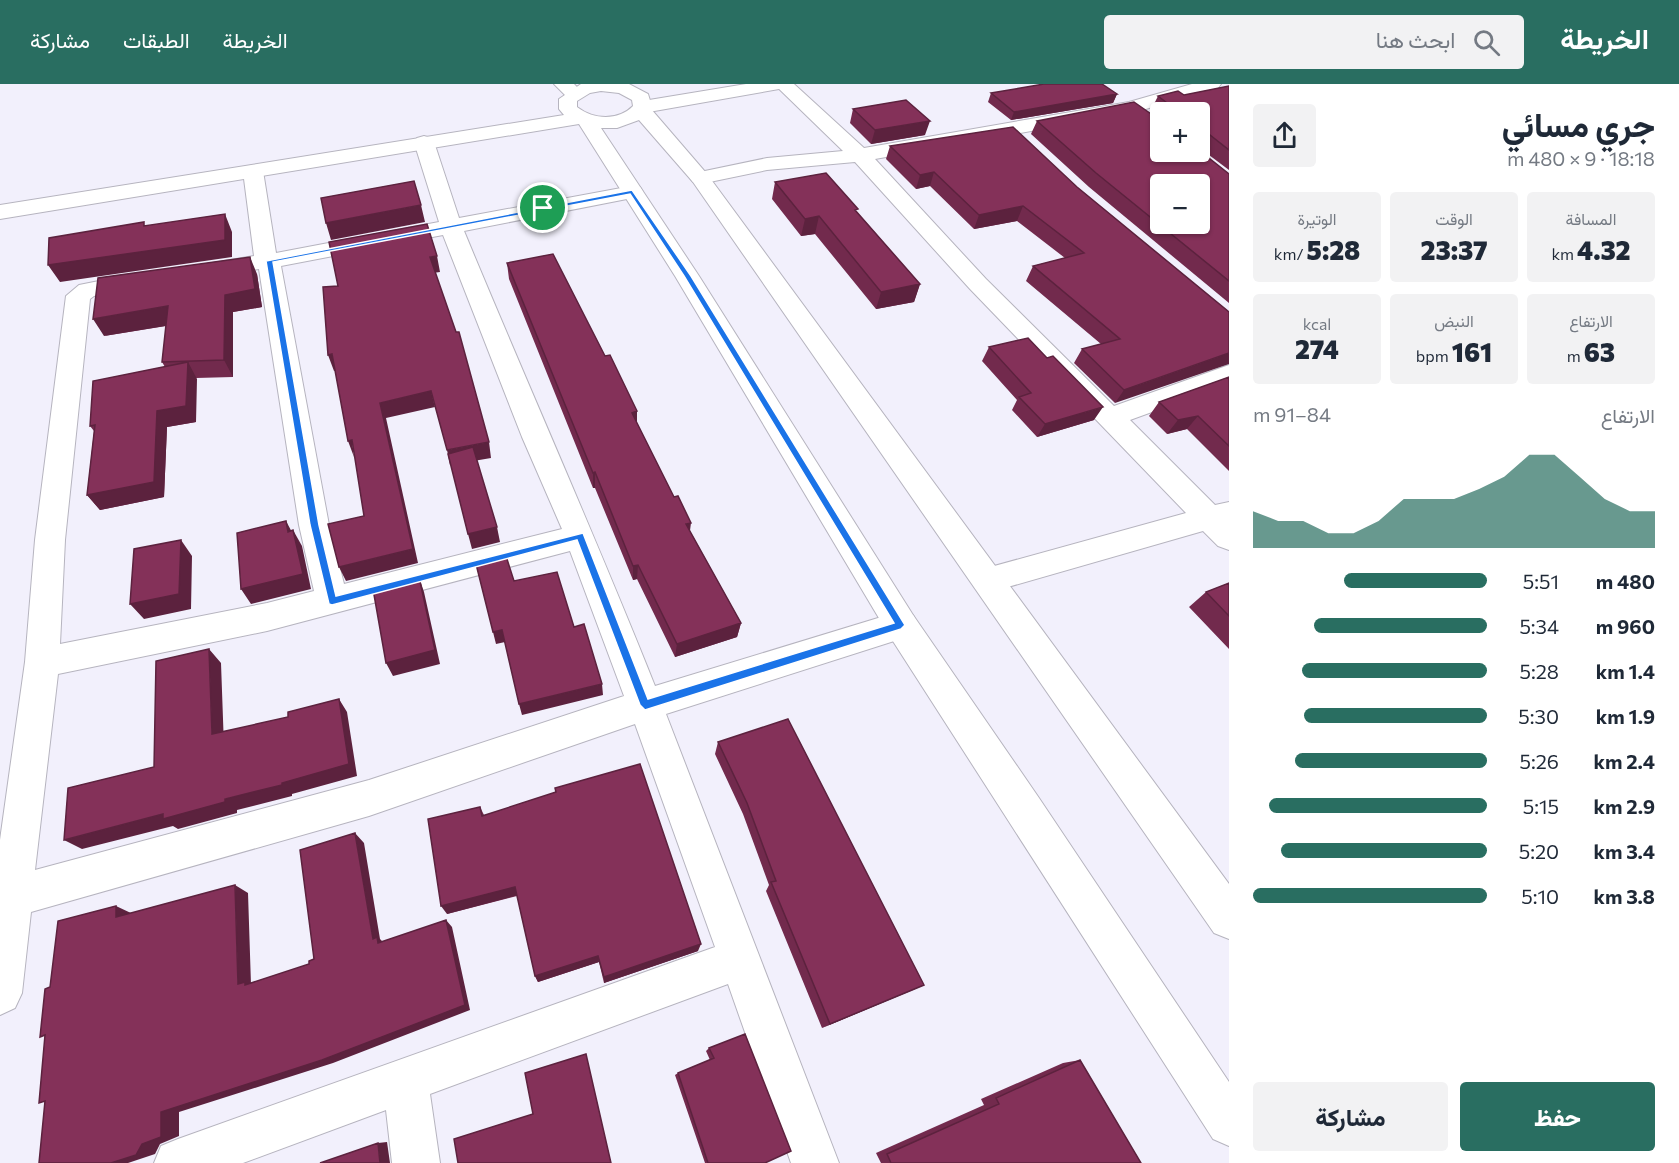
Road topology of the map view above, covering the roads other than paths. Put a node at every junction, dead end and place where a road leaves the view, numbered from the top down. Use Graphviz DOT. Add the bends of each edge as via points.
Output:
graph roads {
  1 [pos="781,84"];
  2 [pos="1212,84"];
  3 [pos="596,85"];
  4 [pos="635,95"];
  5 [pos="574,103"];
  6 [pos="1132,106"];
  7 [pos="511,110"];
  8 [pos="1150,120"];
  9 [pos="424,130"];
  10 [pos="1011,130"];
  11 [pos="1029,146"];
  12 [pos="860,155"];
  13 [pos="254,171"];
  14 [pos="700,178"];
  15 [pos="632,192"];
  16 [pos="0,213"];
  17 [pos="451,226"];
  18 [pos="267,261"];
  19 [pos="1229,374"];
  20 [pos="1111,417"];
  21 [pos="1222,523"];
  22 [pos="580,536"];
  23 [pos="987,580"];
  24 [pos="332,601"];
  25 [pos="901,625"];
  26 [pos="42,662"];
  27 [pos="645,705"];
  28 [pos="12,897"];
  29 [pos="1229,918"];
  30 [pos="739,959"];
  31 [pos="0,993"];
  32 [pos="405,1081"];
  33 [pos="1229,1123"];
  34 [pos="178,1163"];
  35 [pos="416,1163"];
  36 [pos="815,1163"];
  1 -- 4 [label="street"];
  1 -- 12 [label="street"];
  2 -- 6 [label="street"];
  3 -- 4 [label="street"];
  3 -- 5 [label="street"];
  4 -- 5 [label="street" via="628,119 618,121"];
  4 -- 14 [label="street"];
  5 -- 7 [label="street"];
  5 -- 9 [label="street"];
  5 -- 15 [label="street"];
  6 -- 8 [label="street"];
  6 -- 10 [label="street"];
  9 -- 13 [label="street"];
  9 -- 17 [label="street"];
  10 -- 11 [label="street"];
  10 -- 12 [label="street"];
  12 -- 14 [label="street" via="768,164"];
  12 -- 20 [label="street" via="978,284"];
  13 -- 16 [label="street"];
  13 -- 18 [label="street"];
  14 -- 23 [label="street"];
  15 -- 17 [label="street"];
  15 -- 25 [label="street"];
  17 -- 18 [label="street"];
  17 -- 22 [label="street"];
  18 -- 24 [label="street" via="314,525"];
  18 -- 26 [label="street" via="94,288 78,296 50,540"];
  19 -- 20 [label="street"];
  20 -- 21 [label="street"];
  21 -- 23 [label="street"];
  22 -- 24 [label="street"];
  22 -- 27 [label="street"];
  23 -- 29 [label="street"];
  24 -- 26 [label="street"];
  25 -- 27 [label="street"];
  25 -- 33 [label="street"];
  26 -- 28 [label="street"];
  27 -- 28 [label="street" via="369,798"];
  27 -- 30 [label="street"];
  28 -- 31 [label="street"];
  30 -- 32 [label="street"];
  30 -- 36 [label="street"];
  32 -- 34 [label="street"];
  32 -- 35 [label="street"];
}
